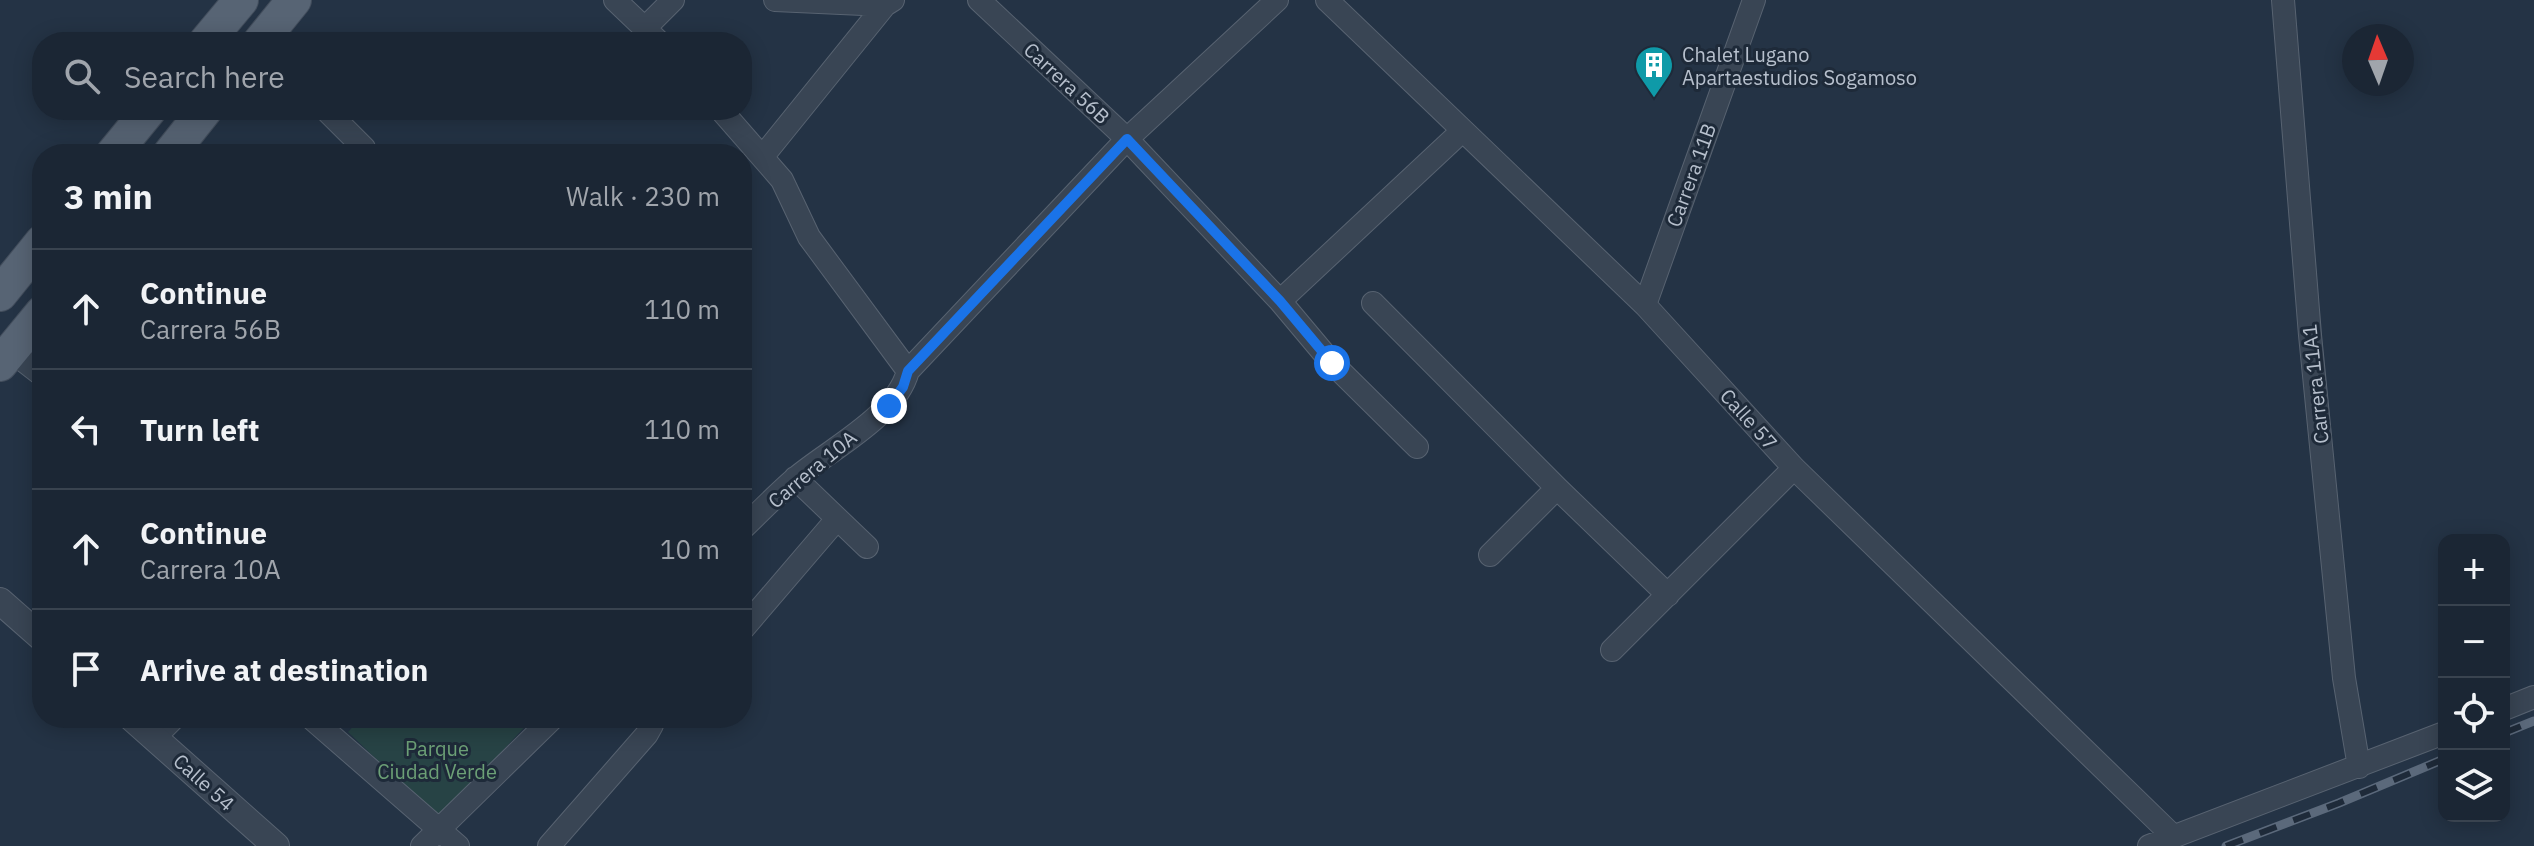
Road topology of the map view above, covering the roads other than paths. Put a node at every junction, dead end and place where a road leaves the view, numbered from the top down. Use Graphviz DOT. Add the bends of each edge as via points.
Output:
graph roads {
  1 [pos="241,0"];
  2 [pos="294,0"];
  3 [pos="615,0"];
  4 [pos="673,0"];
  5 [pos="775,0"];
  6 [pos="979,0"];
  7 [pos="1277,0"];
  8 [pos="1327,0"];
  9 [pos="1754,0"];
  10 [pos="2283,0"];
  11 [pos="889,2"];
  12 [pos="214,32"];
  13 [pos="268,32"];
  14 [pos="649,32"];
  15 [pos="654,32"];
  16 [pos="141,120"];
  17 [pos="197,120"];
  18 [pos="336,120"];
  19 [pos="730,120"];
  20 [pos="1462,131"];
  21 [pos="1127,139"];
  22 [pos="121,144"];
  23 [pos="178,144"];
  24 [pos="360,144"];
  25 [pos="763,156"];
  26 [pos="32,254"];
  27 [pos="0,294"];
  28 [pos="1280,301"];
  29 [pos="1373,303"];
  30 [pos="1645,305"];
  31 [pos="32,325"];
  32 [pos="5,358"];
  33 [pos="32,370"];
  34 [pos="908,371"];
  35 [pos="1417,447"];
  36 [pos="1794,468"];
  37 [pos="795,478"];
  38 [pos="1557,488"];
  39 [pos="752,519"];
  40 [pos="837,519"];
  41 [pos="867,547"];
  42 [pos="1490,555"];
  43 [pos="1668,595"];
  44 [pos="0,601"];
  45 [pos="752,618"];
  46 [pos="32,629"];
  47 [pos="1612,650"];
  48 [pos="2534,697"];
  49 [pos="2510,707"];
  50 [pos="143,728"];
  51 [pos="164,728"];
  52 [pos="339,728"];
  53 [pos="543,728"];
  54 [pos="650,728"];
  55 [pos="2438,735"];
  56 [pos="154,738"];
  57 [pos="2359,767"];
  58 [pos="439,829"];
  59 [pos="2173,836"];
  60 [pos="276,846"];
  61 [pos="422,846"];
  62 [pos="458,846"];
  63 [pos="549,846"];
  64 [pos="2149,846"];
  1 -- 12 [label="main road"];
  2 -- 13 [label="main road"];
  3 -- 14 [label="street"];
  4 -- 15 [label="street"];
  5 -- 11 [label="street"];
  6 -- 21 [label="street, Carrera 56B"];
  7 -- 21 [label="street, Carrera 10A"];
  8 -- 20 [label="street, Calle 57"];
  9 -- 30 [label="street, Carrera 11B"];
  10 -- 57 [label="street, Carrera 11A1" via="2310,335 2344,678"];
  11 -- 25 [label="street"];
  16 -- 22 [label="main road"];
  17 -- 23 [label="main road"];
  18 -- 24 [label="street"];
  19 -- 25 [label="street"];
  20 -- 28 [label="street"];
  20 -- 30 [label="street, Calle 57"];
  21 -- 28 [label="street, Carrera 56B"];
  21 -- 34 [label="street, Carrera 10A"];
  25 -- 34 [label="street" via="782,180 809,237"];
  26 -- 27 [label="main road"];
  28 -- 35 [label="street, Carrera 56B" via="1332,363"];
  29 -- 38 [label="street"];
  30 -- 36 [label="street, Calle 57"];
  31 -- 32 [label="main road"];
  32 -- 33 [label="street"];
  34 -- 37 [label="street, Carrera 10A" via="889,406"];
  36 -- 43 [label="street"];
  36 -- 59 [label="street, Calle 57"];
  37 -- 39 [label="street, Carrera 10A"];
  37 -- 40 [label="street"];
  38 -- 42 [label="street"];
  38 -- 43 [label="street"];
  40 -- 41 [label="street"];
  40 -- 45 [label="street"];
  43 -- 47 [label="street"];
  44 -- 46 [label="street"];
  48 -- 49 [label="street"];
  50 -- 56 [label="street, Calle 54"];
  51 -- 56 [label="street"];
  52 -- 58 [label="street"];
  53 -- 58 [label="street"];
  54 -- 63 [label="street"];
  55 -- 57 [label="street"];
  56 -- 60 [label="street, Calle 54"];
  57 -- 59 [label="street"];
  58 -- 61 [label="street"];
  58 -- 62 [label="street"];
  59 -- 64 [label="street"];
}
